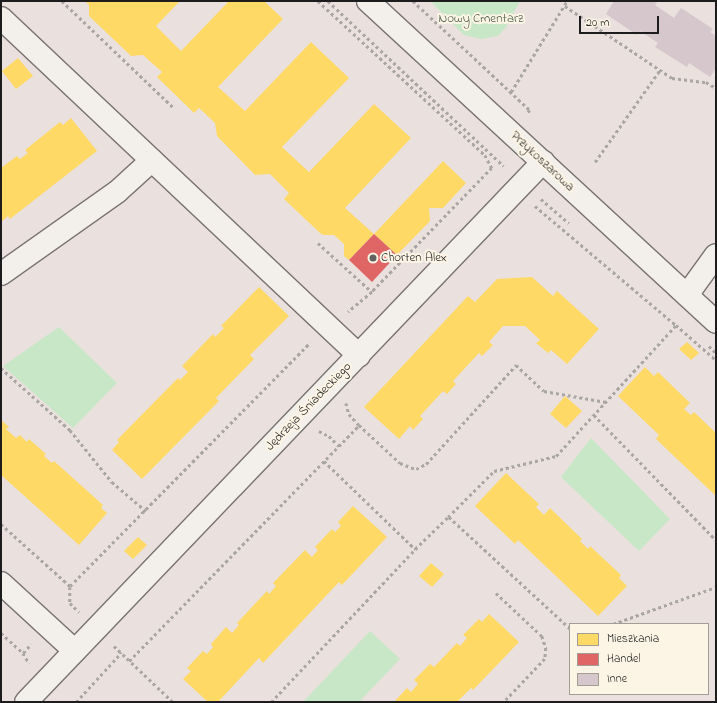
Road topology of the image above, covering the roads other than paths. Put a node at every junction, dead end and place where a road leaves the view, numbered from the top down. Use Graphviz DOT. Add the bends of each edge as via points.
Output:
graph roads {
  1 [pos="368,1"];
  2 [pos="1,18"];
  3 [pos="152,160"];
  4 [pos="543,162"];
  5 [pos="716,254"];
  6 [pos="1,274"];
  7 [pos="687,295"];
  8 [pos="716,322"];
  9 [pos="359,355"];
  10 [pos="1,583"];
  11 [pos="75,651"];
  12 [pos="26,702"];
  1 -- 4 [label="street, Przykoszarowa"];
  2 -- 3 [label="street"];
  3 -- 6 [label="street" via="117,192"];
  3 -- 9 [label="street"];
  4 -- 7 [label="street, Przykoszarowa"];
  4 -- 9 [label="street, Jędrzeja Śniadeckiego"];
  5 -- 7 [label="street"];
  7 -- 8 [label="street, Przykoszarowa"];
  9 -- 11 [label="street, Jędrzeja Śniadeckiego"];
  10 -- 11 [label="street"];
  11 -- 12 [label="street, Jędrzeja Śniadeckiego"];
}
